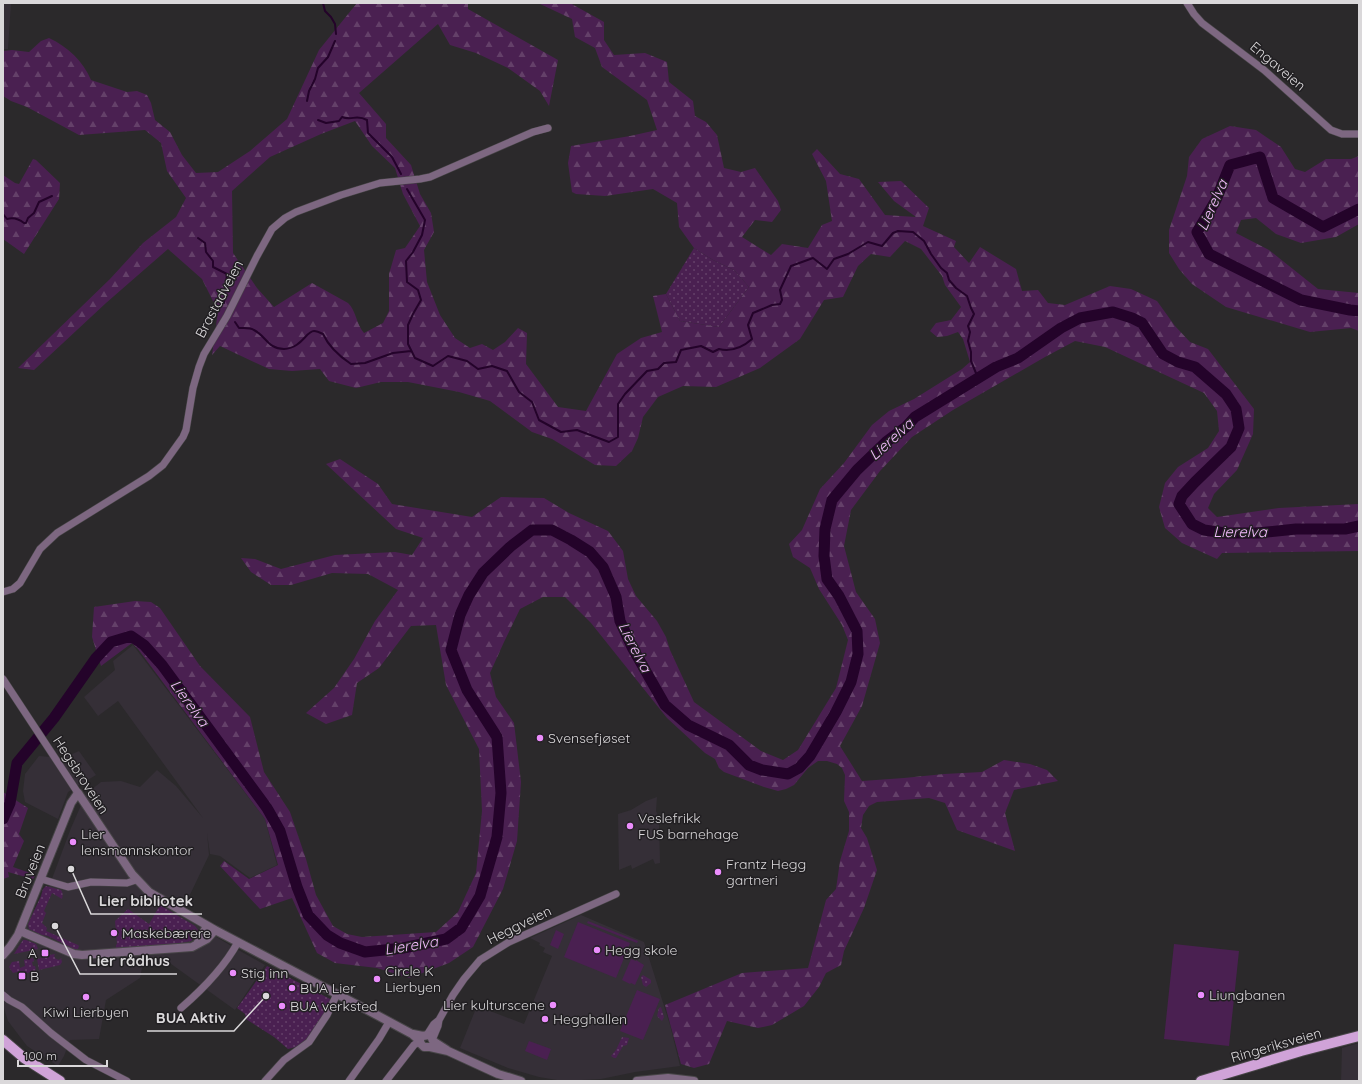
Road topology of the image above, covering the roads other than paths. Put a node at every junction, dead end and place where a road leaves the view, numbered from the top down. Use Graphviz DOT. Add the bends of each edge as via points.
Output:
graph roads {
  1 [pos="1187,3"];
  2 [pos="548,128"];
  3 [pos="1359,134"];
  4 [pos="3,592"];
  5 [pos="3,679"];
  6 [pos="78,793"];
  7 [pos="41,878"];
  8 [pos="136,880"];
  9 [pos="616,894"];
  10 [pos="207,926"];
  11 [pos="215,930"];
  12 [pos="20,931"];
  13 [pos="238,942"];
  14 [pos="197,944"];
  15 [pos="3,955"];
  16 [pos="337,994"];
  17 [pos="3,995"];
  18 [pos="181,1008"];
  19 [pos="389,1022"];
  20 [pos="1359,1036"];
  21 [pos="3,1040"];
  22 [pos="427,1041"];
  23 [pos="498,1074"];
  24 [pos="60,1081"];
  25 [pos="127,1081"];
  26 [pos="265,1081"];
  27 [pos="349,1081"];
  28 [pos="386,1081"];
  29 [pos="507,1081"];
  30 [pos="521,1081"];
  31 [pos="637,1081"];
  32 [pos="694,1081"];
  33 [pos="1201,1081"];
  1 -- 3 [label="street, Engaveien" via="1202,23 1264,70 1331,130 1342,134"];
  2 -- 4 [label="street, Brastadveien" via="430,177 361,188 296,212 280,222 264,242 227,316 204,354 194,381 186,430 170,455 158,470 48,540 35,555 20,583 13,589"];
  5 -- 6 [label="street, Hegsbroveien"];
  6 -- 7 [label="street, Bruveien" via="71,803"];
  6 -- 8 [label="street, Hegsbroveien"];
  7 -- 8 [label="street" via="68,887 91,882 127,883"];
  7 -- 12 [label="street, Bruveien"];
  8 -- 10 [label="street, Hegsbroveien" via="149,892"];
  9 -- 22 [label="street, Heggveien" via="509,942 480,960 464,979"];
  10 -- 11 [label="street, Hegsbroveien"];
  10 -- 14 [label="street"];
  11 -- 13 [label="street, Hegsbroveien"];
  11 -- 14 [label="street" via="202,943"];
  12 -- 14 [label="street" via="82,955 188,948"];
  12 -- 15 [label="street, Bruveien"];
  13 -- 16 [label="street, Hegsbroveien"];
  13 -- 18 [label="street" via="226,962"];
  16 -- 19 [label="street, Hegsbroveien"];
  16 -- 26 [label="street" via="309,1042 284,1060"];
  17 -- 25 [label="street" via="22,1007 86,1060"];
  19 -- 22 [label="street, Hegsbroveien"];
  19 -- 27 [label="street"];
  20 -- 33 [label="main road, Ringeriksveien"];
  21 -- 24 [label="main road"];
  22 -- 23 [label="street, Hegsbroveien"];
  22 -- 28 [label="street" via="414,1045"];
  23 -- 29 [label="street"];
  23 -- 30 [label="street, Hegsbroveien"];
  31 -- 32 [label="street" via="668,1078"];
}
